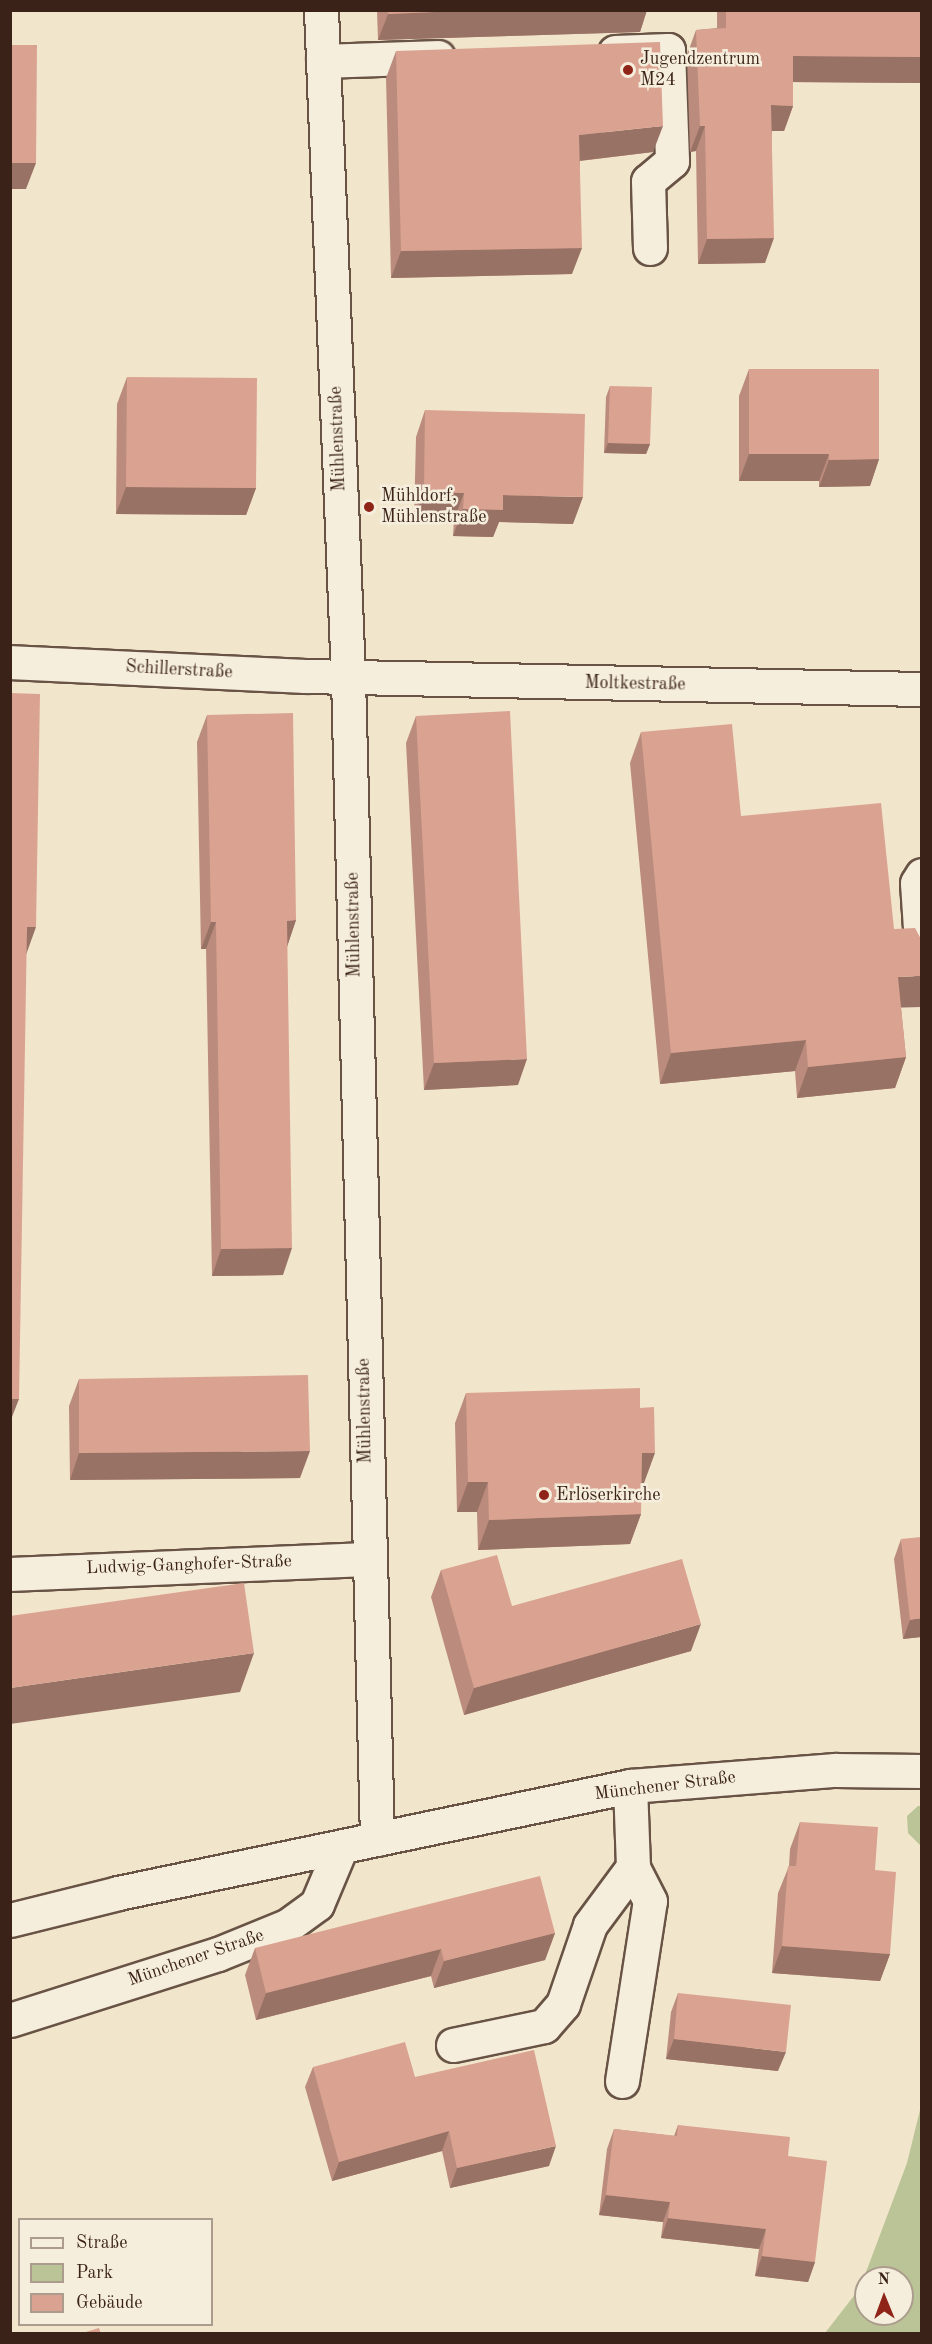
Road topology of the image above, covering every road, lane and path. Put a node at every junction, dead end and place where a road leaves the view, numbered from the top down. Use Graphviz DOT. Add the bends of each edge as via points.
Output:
graph roads {
  1 [pos="321,10"];
  2 [pos="584,53"];
  3 [pos="465,57"];
  4 [pos="323,61"];
  5 [pos="651,248"];
  6 [pos="10,662"];
  7 [pos="348,676"];
  8 [pos="921,689"];
  9 [pos="921,875"];
  10 [pos="921,959"];
  11 [pos="368,1558"];
  12 [pos="10,1574"];
  13 [pos="921,1771"];
  14 [pos="630,1786"];
  15 [pos="376,1839"];
  16 [pos="341,1847"];
  17 [pos="633,1867"];
  18 [pos="10,1920"];
  19 [pos="10,2020"];
  20 [pos="453,2044"];
  21 [pos="622,2081"];
  1 -- 4 [label="street, Mühlenstraße"];
  2 -- 5 [label="street" via="668,50 672,161 648,181"];
  3 -- 4 [label="street"];
  4 -- 7 [label="street, Mühlenstraße"];
  6 -- 7 [label="street, Schillerstraße"];
  7 -- 8 [label="street, Moltkestraße"];
  7 -- 11 [label="street, Mühlenstraße"];
  9 -- 10 [label="street" via="917,883"];
  11 -- 12 [label="street, Ludwig-Ganghofer-Straße"];
  11 -- 15 [label="street, Mühlenstraße"];
  13 -- 14 [label="street, Münchener Straße" via="835,1770"];
  14 -- 15 [label="street, Münchener Straße"];
  14 -- 17 [label="street"];
  15 -- 16 [label="street, Münchener Straße"];
  16 -- 18 [label="street, Münchener Straße" via="118,1893"];
  16 -- 19 [label="street, Münchener Straße" via="317,1904 287,1926 218,1954"];
  17 -- 20 [label="street" via="590,1925 563,2004 544,2026"];
  17 -- 21 [label="street" via="650,1901"];
}
